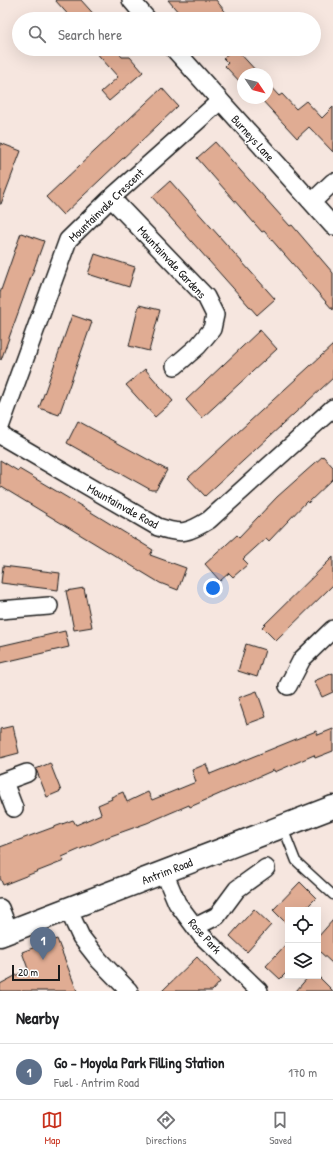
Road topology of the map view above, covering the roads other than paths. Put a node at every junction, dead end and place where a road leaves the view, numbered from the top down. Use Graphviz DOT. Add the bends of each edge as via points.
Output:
graph roads {
  1 [pos="130,0"];
  2 [pos="141,12"];
  3 [pos="180,56"];
  4 [pos="220,101"];
  5 [pos="333,182"];
  6 [pos="111,198"];
  7 [pos="312,202"];
  8 [pos="333,226"];
  9 [pos="174,366"];
  10 [pos="333,408"];
  11 [pos="0,427"];
  12 [pos="0,435"];
  13 [pos="49,606"];
  14 [pos="0,610"];
  15 [pos="333,629"];
  16 [pos="288,686"];
  17 [pos="27,773"];
  18 [pos="2,783"];
  19 [pos="333,807"];
  20 [pos="14,808"];
  21 [pos="283,826"];
  22 [pos="266,868"];
  23 [pos="164,872"];
  24 [pos="333,895"];
  25 [pos="0,908"];
  26 [pos="68,909"];
  27 [pos="195,927"];
  28 [pos="5,933"];
  29 [pos="129,991"];
  30 [pos="259,991"];
  1 -- 2 [label="street"];
  3 -- 4 [label="street, Burneys Lane"];
  4 -- 6 [label="street, Mountainvale Crescent"];
  4 -- 7 [label="street, Burneys Lane"];
  5 -- 7 [label="street"];
  6 -- 9 [label="street, Mountainvale Gardens" via="206,297 215,315 212,329 198,346"];
  6 -- 11 [label="street, Mountainvale Crescent" via="68,240"];
  7 -- 8 [label="street, Burneys Lane"];
  10 -- 12 [label="street, Mountainvale Road" via="209,520 191,531 175,533 158,527"];
  13 -- 14 [label="street"];
  15 -- 16 [label="street" via="302,659"];
  17 -- 18 [label="street"];
  18 -- 20 [label="street"];
  19 -- 21 [label="main road, Antrim Road"];
  21 -- 23 [label="main road, Antrim Road"];
  21 -- 24 [label="lane" via="296,860"];
  22 -- 27 [label="street" via="236,889 217,916"];
  23 -- 26 [label="main road, Antrim Road"];
  23 -- 27 [label="street, Rose Park" via="177,903"];
  25 -- 28 [label="street"];
  26 -- 28 [label="main road, Antrim Road"];
  26 -- 29 [label="street" via="80,937"];
  27 -- 30 [label="street, Rose Park"];
}
